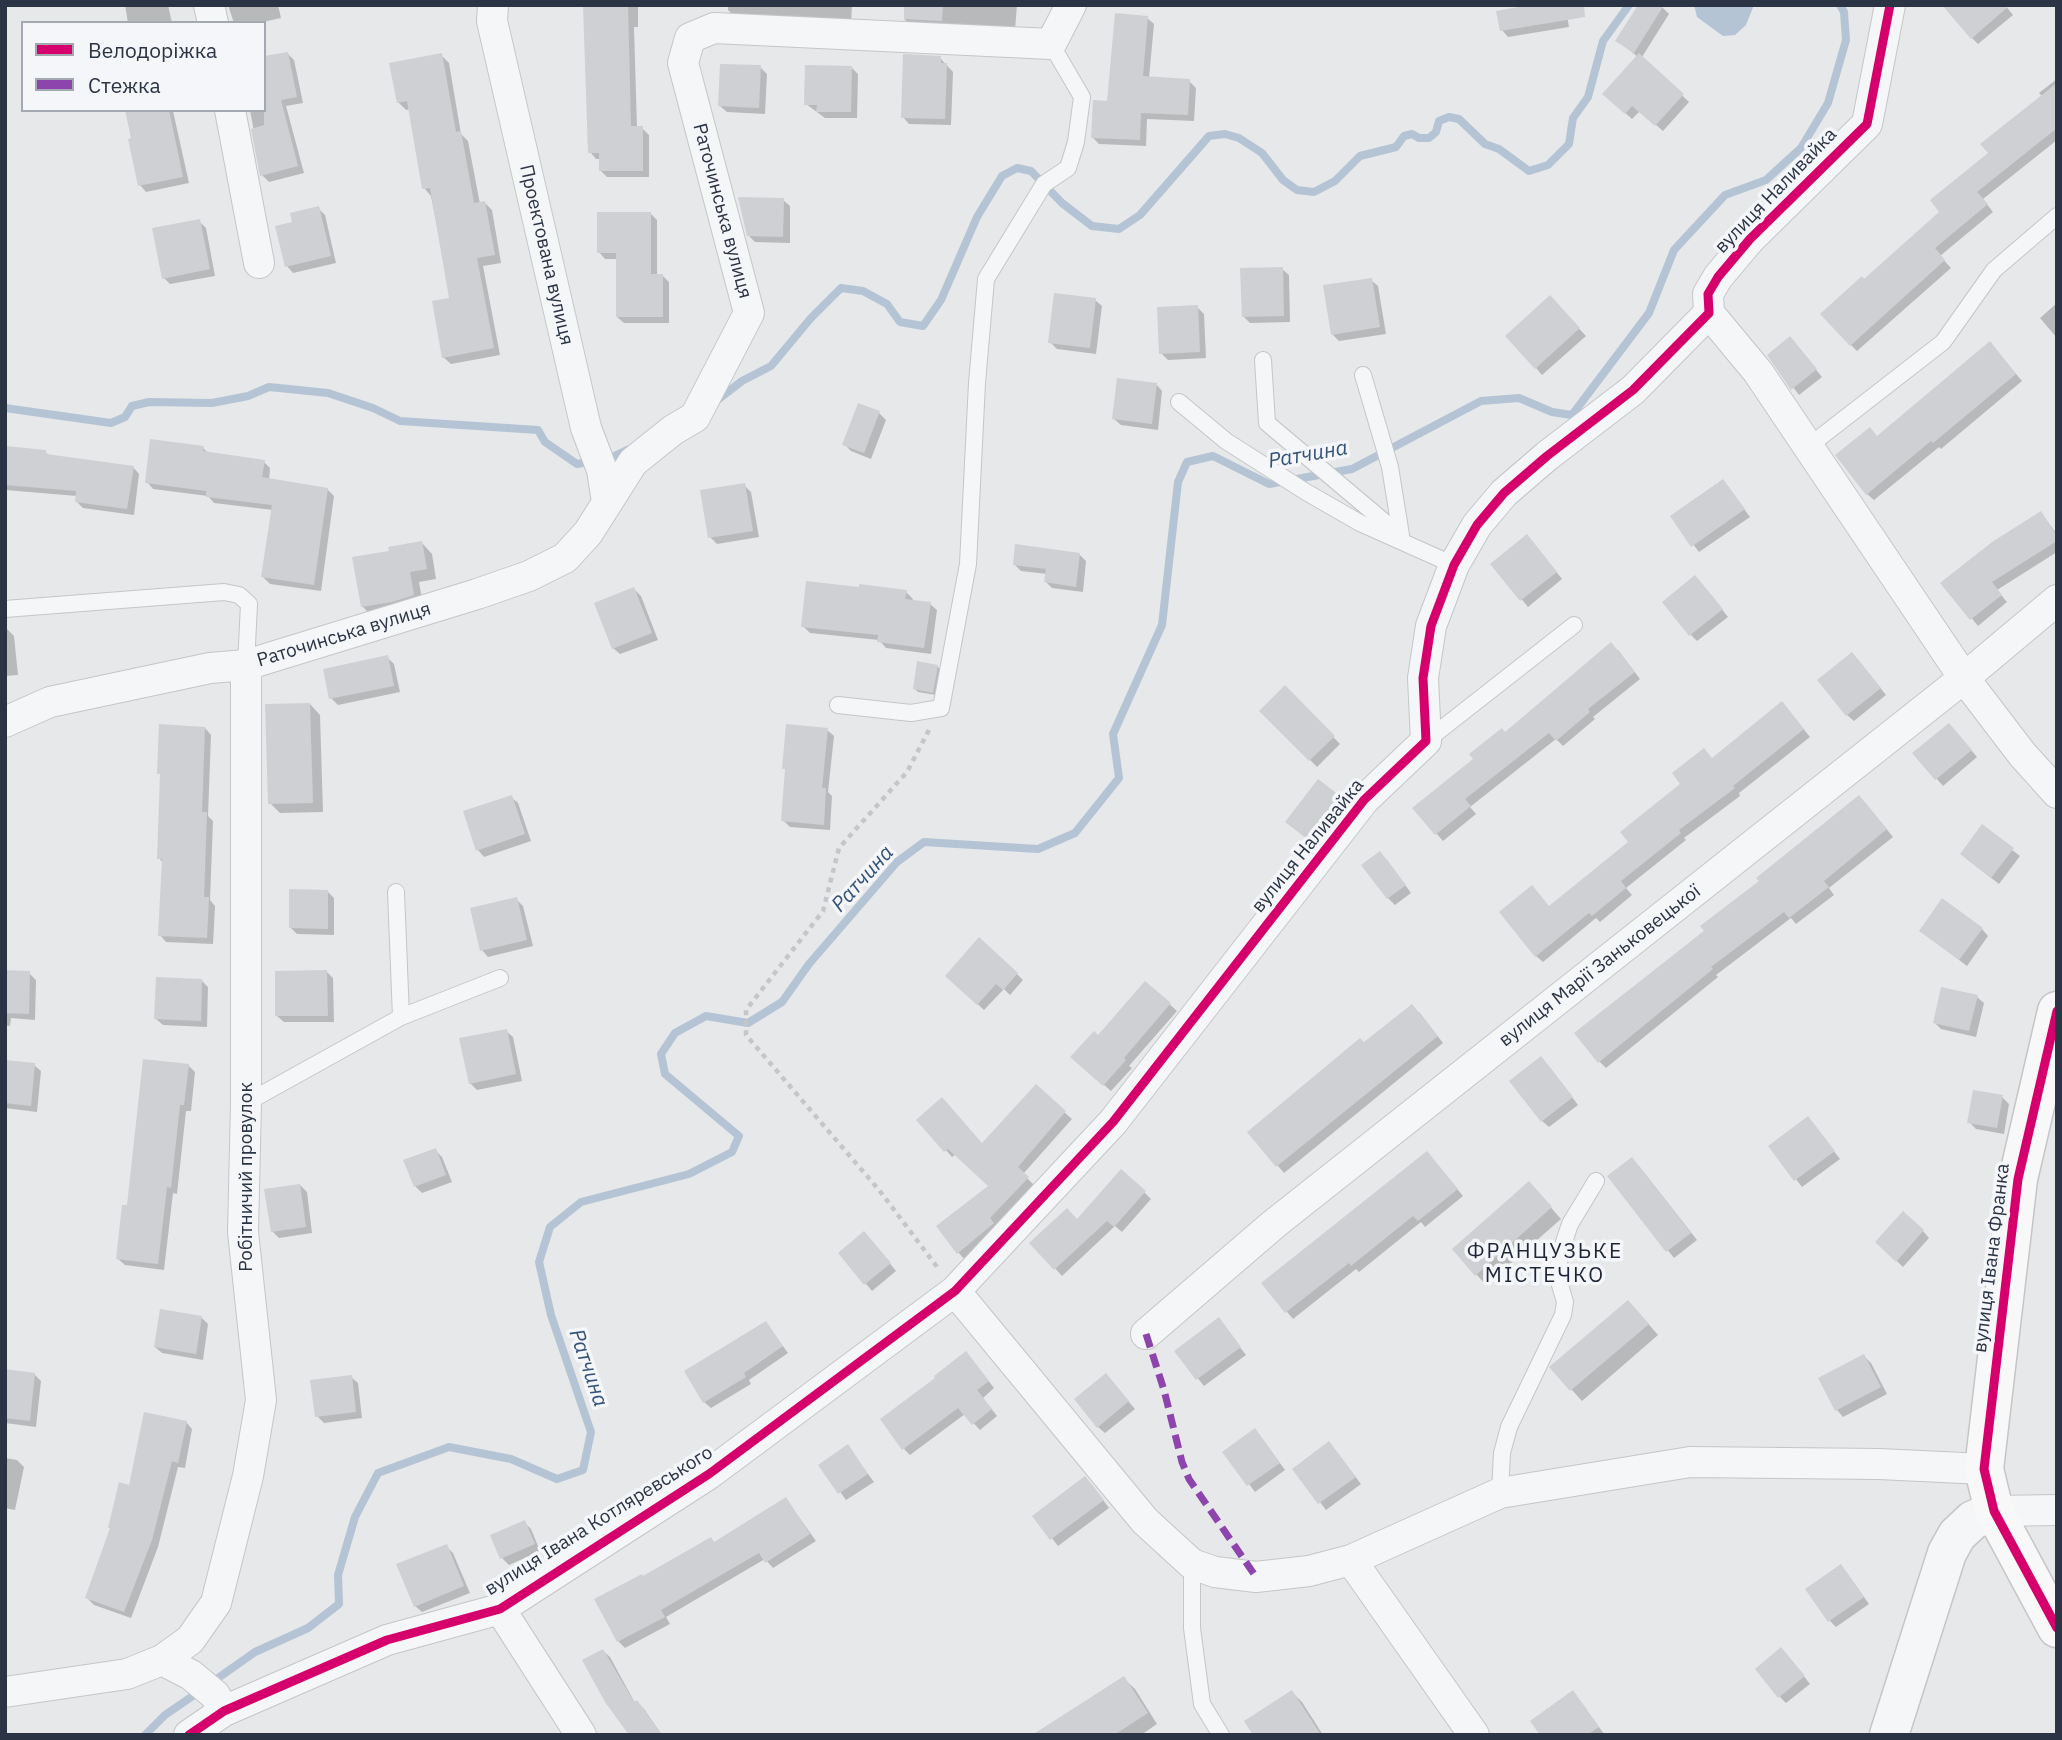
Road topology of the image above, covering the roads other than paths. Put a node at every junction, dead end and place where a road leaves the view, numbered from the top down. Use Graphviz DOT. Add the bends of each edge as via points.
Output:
graph roads {
  1 [pos="493,5"];
  2 [pos="1071,5"];
  3 [pos="1890,5"];
  4 [pos="1051,44"];
  5 [pos="230,112"];
  6 [pos="2057,216"];
  7 [pos="260,263"];
  8 [pos="1709,313"];
  9 [pos="1263,360"];
  10 [pos="1363,375"];
  11 [pos="1180,402"];
  12 [pos="1809,446"];
  13 [pos="607,502"];
  14 [pos="1401,535"];
  15 [pos="1416,548"];
  16 [pos="1454,565"];
  17 [pos="2057,600"];
  18 [pos="5,609"];
  19 [pos="1574,625"];
  20 [pos="246,665"];
  21 [pos="1964,678"];
  22 [pos="838,705"];
  23 [pos="5,722"];
  24 [pos="1426,741"];
  25 [pos="2057,793"];
  26 [pos="396,892"];
  27 [pos="500,978"];
  28 [pos="2057,1011"];
  29 [pos="401,1017"];
  30 [pos="246,1103"];
  31 [pos="1596,1181"];
  32 [pos="955,1291"];
  33 [pos="1146,1334"];
  34 [pos="1984,1469"];
  35 [pos="1500,1493"];
  36 [pos="2057,1510"];
  37 [pos="1994,1511"];
  38 [pos="1351,1560"];
  39 [pos="1192,1564"];
  40 [pos="500,1609"];
  41 [pos="2057,1628"];
  42 [pos="162,1660"];
  43 [pos="5,1692"];
  44 [pos="220,1703"];
  45 [pos="189,1735"];
  46 [pos="580,1735"];
  47 [pos="1221,1735"];
  48 [pos="1474,1735"];
  49 [pos="1889,1735"];
  1 -- 13 [label="street, Проектована вулиця" via="492,21"];
  2 -- 4 [label="street"];
  3 -- 8 [label="street, вулиця Наливайка" via="1867,124 1750,239 1718,277 1708,294"];
  4 -- 13 [label="street, Раточинська вулиця" via="714,28 690,38 683,63 749,313 695,417 633,462"];
  4 -- 22 [label="lane" via="1082,97 1076,142 1068,168 1044,184 986,279 968,564 941,708 911,713"];
  5 -- 7 [label="street"];
  6 -- 12 [label="lane" via="1994,270 1943,342"];
  8 -- 12 [label="street" via="1758,372"];
  8 -- 16 [label="street" via="1633,390 1504,493 1476,525"];
  9 -- 14 [label="lane" via="1267,423"];
  10 -- 14 [label="lane" via="1390,467"];
  11 -- 15 [label="lane" via="1226,441 1275,473 1360,523"];
  12 -- 21 [label="street"];
  13 -- 20 [label="street, Раточинська вулиця" via="565,558 529,576"];
  14 -- 15 [label="lane"];
  15 -- 16 [label="lane"];
  16 -- 24 [label="street" via="1431,626 1423,678"];
  17 -- 21 [label="street, вулиця Марії Заньковецької"];
  18 -- 20 [label="lane, Раточинська вулиця" via="224,592 240,595 249,604"];
  19 -- 24 [label="lane"];
  20 -- 23 [label="street, Раточинська вулиця" via="210,668 50,702"];
  20 -- 30 [label="street, Робітничий провулок"];
  21 -- 25 [label="street"];
  21 -- 33 [label="street, вулиця Марії Заньковецької" via="1274,1224"];
  24 -- 32 [label="street, вулиця Наливайка" via="1364,800 1113,1122"];
  26 -- 29 [label="lane"];
  27 -- 29 [label="lane"];
  28 -- 34 [label="main road, вулиця Івана Франка" via="2018,1179"];
  29 -- 30 [label="lane"];
  30 -- 42 [label="street, Робітничий провулок" via="243,1231 261,1400 248,1476 216,1603 190,1640"];
  31 -- 35 [label="lane" via="1573,1217 1561,1251 1557,1275 1565,1302 1563,1315 1509,1427"];
  32 -- 39 [label="street" via="1145,1521"];
  32 -- 40 [label="street, вулиця Івана Котляревського" via="709,1474"];
  34 -- 35 [label="street" via="1690,1462"];
  34 -- 37 [label="main road, вулиця Івана Франка"];
  35 -- 38 [label="street"];
  36 -- 37 [label="street"];
  37 -- 41 [label="main road, вулиця Івана Франка"];
  37 -- 49 [label="street" via="1973,1520 1956,1535 1947,1553"];
  38 -- 39 [label="street" via="1256,1577"];
  38 -- 48 [label="street"];
  39 -- 47 [label="lane" via="1192,1628 1202,1704"];
  40 -- 44 [label="street, вулиця Івана Котляревського" via="387,1640"];
  40 -- 46 [label="street"];
  42 -- 43 [label="street, Робітничий провулок" via="127,1674"];
  42 -- 44 [label="street" via="191,1675"];
  44 -- 45 [label="street, вулиця Івана Котляревського"];
}
